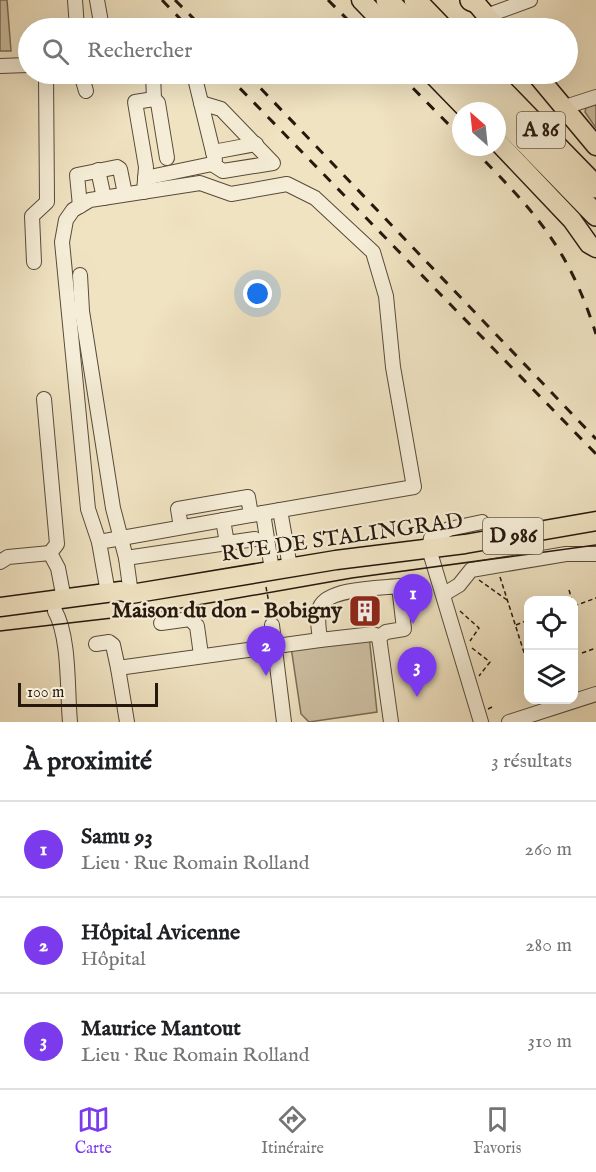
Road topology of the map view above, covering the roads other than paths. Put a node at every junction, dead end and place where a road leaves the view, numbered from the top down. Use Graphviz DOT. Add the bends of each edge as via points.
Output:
graph roads {
  1 [pos="75,0"];
  2 [pos="97,0"];
  3 [pos="361,0"];
  4 [pos="387,0"];
  5 [pos="415,0"];
  6 [pos="461,0"];
  7 [pos="530,0"];
  8 [pos="482,12"];
  9 [pos="76,18"];
  10 [pos="100,18"];
  11 [pos="378,18"];
  12 [pos="404,18"];
  13 [pos="432,18"];
  14 [pos="18,65"];
  15 [pos="0,66"];
  16 [pos="46,84"];
  17 [pos="84,84"];
  18 [pos="153,84"];
  19 [pos="196,84"];
  20 [pos="442,84"];
  21 [pos="468,84"];
  22 [pos="496,84"];
  23 [pos="545,84"];
  24 [pos="86,92"];
  25 [pos="596,97"];
  26 [pos="154,99"];
  27 [pos="459,102"];
  28 [pos="486,102"];
  29 [pos="201,103"];
  30 [pos="565,107"];
  31 [pos="506,122"];
  32 [pos="256,144"];
  33 [pos="596,146"];
  34 [pos="506,150"];
  35 [pos="167,158"];
  36 [pos="213,158"];
  37 [pos="98,170"];
  38 [pos="144,185"];
  39 [pos="596,187"];
  40 [pos="125,194"];
  41 [pos="104,198"];
  42 [pos="80,206"];
  43 [pos="596,215"];
  44 [pos="596,248"];
  45 [pos="34,261"];
  46 [pos="80,275"];
  47 [pos="44,399"];
  48 [pos="280,510"];
  49 [pos="257,514"];
  50 [pos="223,520"];
  51 [pos="596,520"];
  52 [pos="482,522"];
  53 [pos="181,527"];
  54 [pos="121,537"];
  55 [pos="261,541"];
  56 [pos="99,542"];
  57 [pos="227,543"];
  58 [pos="429,549"];
  59 [pos="50,553"];
  60 [pos="596,554"];
  61 [pos="126,558"];
  62 [pos="0,562"];
  63 [pos="275,570"];
  64 [pos="447,592"];
  65 [pos="108,593"];
  66 [pos="131,594"];
  67 [pos="54,604"];
  68 [pos="0,607"];
  69 [pos="0,619"];
  70 [pos="272,622"];
  71 [pos="161,623"];
  72 [pos="379,637"];
  73 [pos="321,640"];
  74 [pos="96,644"];
  75 [pos="274,648"];
  76 [pos="201,655"];
  77 [pos="118,668"];
  78 [pos="596,694"];
  79 [pos="70,722"];
  80 [pos="127,722"];
  81 [pos="284,722"];
  82 [pos="390,722"];
  83 [pos="481,722"];
  84 [pos="509,722"];
  1 -- 9 [label="street"];
  2 -- 10 [label="street"];
  3 -- 11 [label="main road"];
  4 -- 12 [label="highway"];
  5 -- 13 [label="highway"];
  6 -- 8 [label="street"];
  7 -- 8 [label="street"];
  14 -- 15 [label="street"];
  16 -- 45 [label="street" via="47,202 32,216"];
  17 -- 24 [label="street"];
  18 -- 26 [label="street"];
  19 -- 29 [label="street"];
  20 -- 27 [label="main road"];
  21 -- 28 [label="highway, A 86"];
  22 -- 39 [label="highway, A 86"];
  23 -- 30 [label="main road"];
  25 -- 30 [label="street"];
  26 -- 35 [label="street" via="158,103"];
  26 -- 38 [label="street" via="135,102 146,167"];
  29 -- 32 [label="street" via="221,110"];
  29 -- 36 [label="street"];
  30 -- 33 [label="main road"];
  31 -- 43 [label="highway, A 86"];
  32 -- 36 [label="street"];
  32 -- 36 [label="street" via="273,163 223,171"];
  34 -- 44 [label="main road"];
  36 -- 38 [label="street"];
  37 -- 40 [label="street" via="120,169"];
  37 -- 41 [label="street"];
  37 -- 42 [label="street" via="77,175"];
  38 -- 40 [label="street"];
  38 -- 48 [label="street" via="201,183 231,194 287,184 315,198 373,252 386,296 393,367 414,487"];
  40 -- 41 [label="street"];
  41 -- 42 [label="street"];
  42 -- 56 [label="street" via="66,220 62,242 88,509"];
  46 -- 54 [label="street" via="100,427"];
  47 -- 59 [label="street" via="57,544"];
  48 -- 49 [label="street"];
  48 -- 63 [label="street"];
  49 -- 50 [label="street"];
  49 -- 53 [label="street" via="248,497 178,508"];
  49 -- 55 [label="street"];
  50 -- 53 [label="street"];
  50 -- 57 [label="street"];
  51 -- 58 [label="main road, RUE DE STALINGRAD / D 986"];
  52 -- 58 [label="street" via="449,529 431,538"];
  53 -- 54 [label="street"];
  54 -- 56 [label="street"];
  54 -- 61 [label="street"];
  55 -- 57 [label="street"];
  55 -- 63 [label="street"];
  56 -- 65 [label="street"];
  57 -- 61 [label="street"];
  58 -- 63 [label="main road, RUE DE STALINGRAD / D 986"];
  58 -- 64 [label="street"];
  59 -- 62 [label="street" via="8,557"];
  59 -- 67 [label="street" via="58,568"];
  60 -- 64 [label="street" via="566,554 471,570"];
  61 -- 66 [label="street"];
  63 -- 66 [label="main road, RUE DE STALINGRAD / D 986"];
  64 -- 83 [label="street"];
  65 -- 66 [label="main road, RUE DE STALINGRAD / D 986"];
  65 -- 67 [label="main road, RUE DE STALINGRAD / D 986"];
  66 -- 67 [label="main road, RUE DE STALINGRAD / D 986" via="123,602"];
  67 -- 68 [label="main road, RUE DE STALINGRAD / D 986"];
  67 -- 69 [label="main road, RUE DE STALINGRAD / D 986"];
  67 -- 79 [label="street" via="63,638"];
  70 -- 75 [label="street"];
  71 -- 76 [label="street" via="190,619 197,626"];
  72 -- 73 [label="street" via="373,634"];
  72 -- 73 [label="street" via="404,629 399,586 333,594 321,605"];
  72 -- 82 [label="street"];
  73 -- 75 [label="street"];
  74 -- 77 [label="street" via="112,645"];
  75 -- 76 [label="street"];
  75 -- 81 [label="street"];
  76 -- 77 [label="street"];
  77 -- 80 [label="street"];
  78 -- 84 [label="street"];
}
